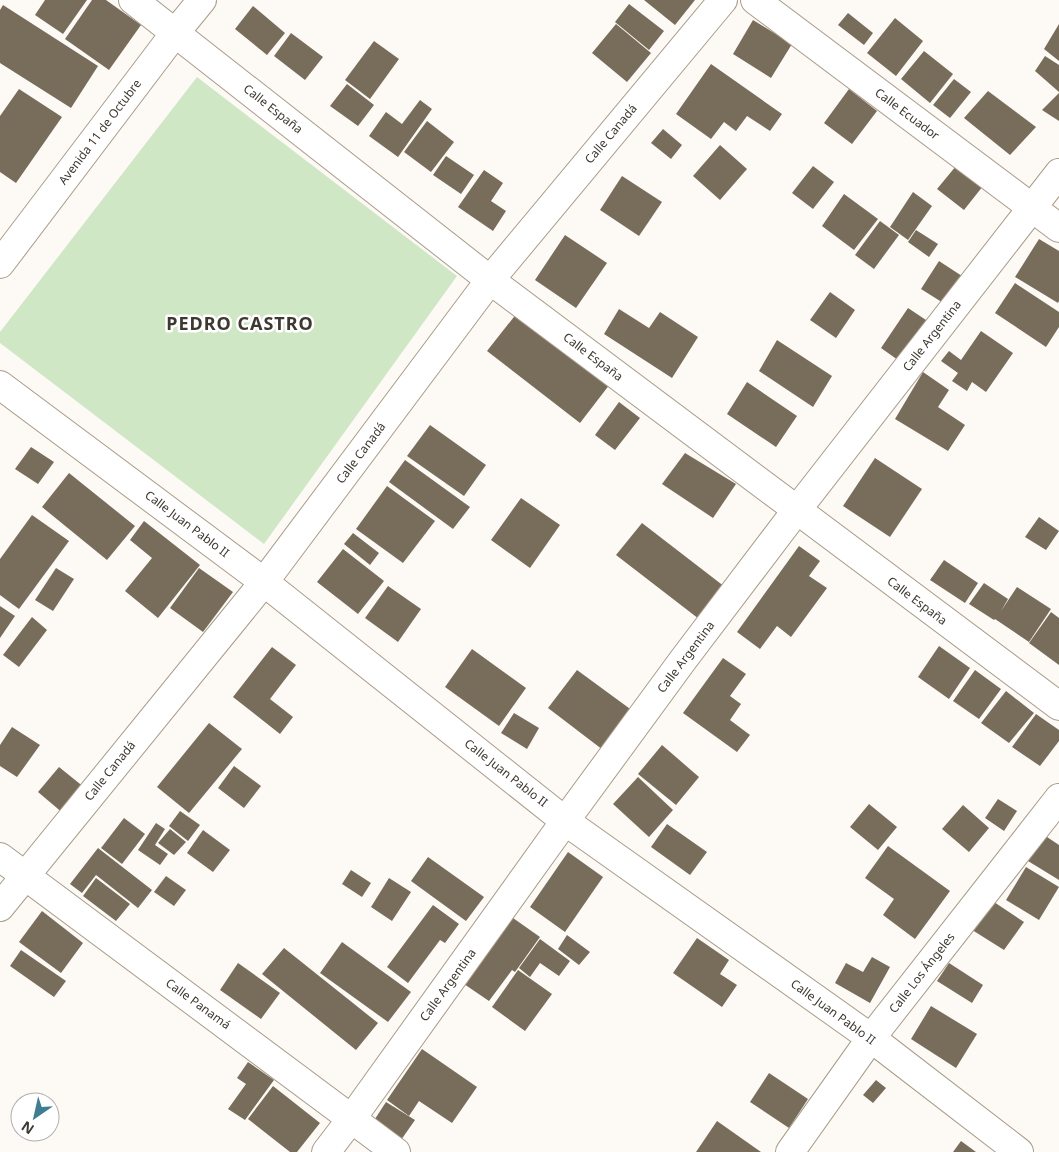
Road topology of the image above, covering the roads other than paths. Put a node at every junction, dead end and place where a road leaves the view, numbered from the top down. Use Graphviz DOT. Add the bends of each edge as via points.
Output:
graph roads {
  1 [pos="133,0"];
  2 [pos="202,0"];
  3 [pos="723,0"];
  4 [pos="756,0"];
  5 [pos="175,33"];
  6 [pos="1059,172"];
  7 [pos="1031,208"];
  8 [pos="1059,228"];
  9 [pos="0,264"];
  10 [pos="490,280"];
  11 [pos="0,385"];
  12 [pos="796,511"];
  13 [pos="264,582"];
  14 [pos="1059,706"];
  15 [pos="1059,798"];
  16 [pos="565,821"];
  17 [pos="0,857"];
  18 [pos="24,876"];
  19 [pos="0,907"];
  20 [pos="871,1038"];
  21 [pos="352,1118"];
  22 [pos="326,1152"];
  23 [pos="396,1152"];
  24 [pos="790,1152"];
  25 [pos="1019,1152"];
  1 -- 5 [label="street, Calle España"];
  2 -- 5 [label="street, Avenida 11 de Octubre"];
  3 -- 10 [label="street, Calle Canadá"];
  4 -- 7 [label="street, Calle Ecuador"];
  5 -- 9 [label="street, Avenida 11 de Octubre"];
  5 -- 10 [label="street, Calle España"];
  6 -- 7 [label="street, Calle Argentina"];
  7 -- 8 [label="street, Calle Ecuador"];
  7 -- 12 [label="street, Calle Argentina"];
  10 -- 12 [label="street, Calle España"];
  10 -- 13 [label="street, Calle Canadá"];
  11 -- 13 [label="street, Calle Juan Pablo II"];
  12 -- 14 [label="street, Calle España"];
  12 -- 16 [label="street, Calle Argentina"];
  13 -- 16 [label="street, Calle Juan Pablo II"];
  13 -- 18 [label="street, Calle Canadá"];
  15 -- 20 [label="street, Calle Los Ángeles"];
  16 -- 20 [label="street, Calle Juan Pablo II"];
  16 -- 21 [label="street, Calle Argentina"];
  17 -- 18 [label="street, Calle Panamá"];
  18 -- 19 [label="street, Calle Canadá"];
  18 -- 21 [label="street, Calle Panamá"];
  20 -- 24 [label="street, Calle Los Ángeles"];
  20 -- 25 [label="street, Calle Juan Pablo II"];
  21 -- 22 [label="street, Calle Argentina"];
  21 -- 23 [label="street, Calle Panamá"];
}
